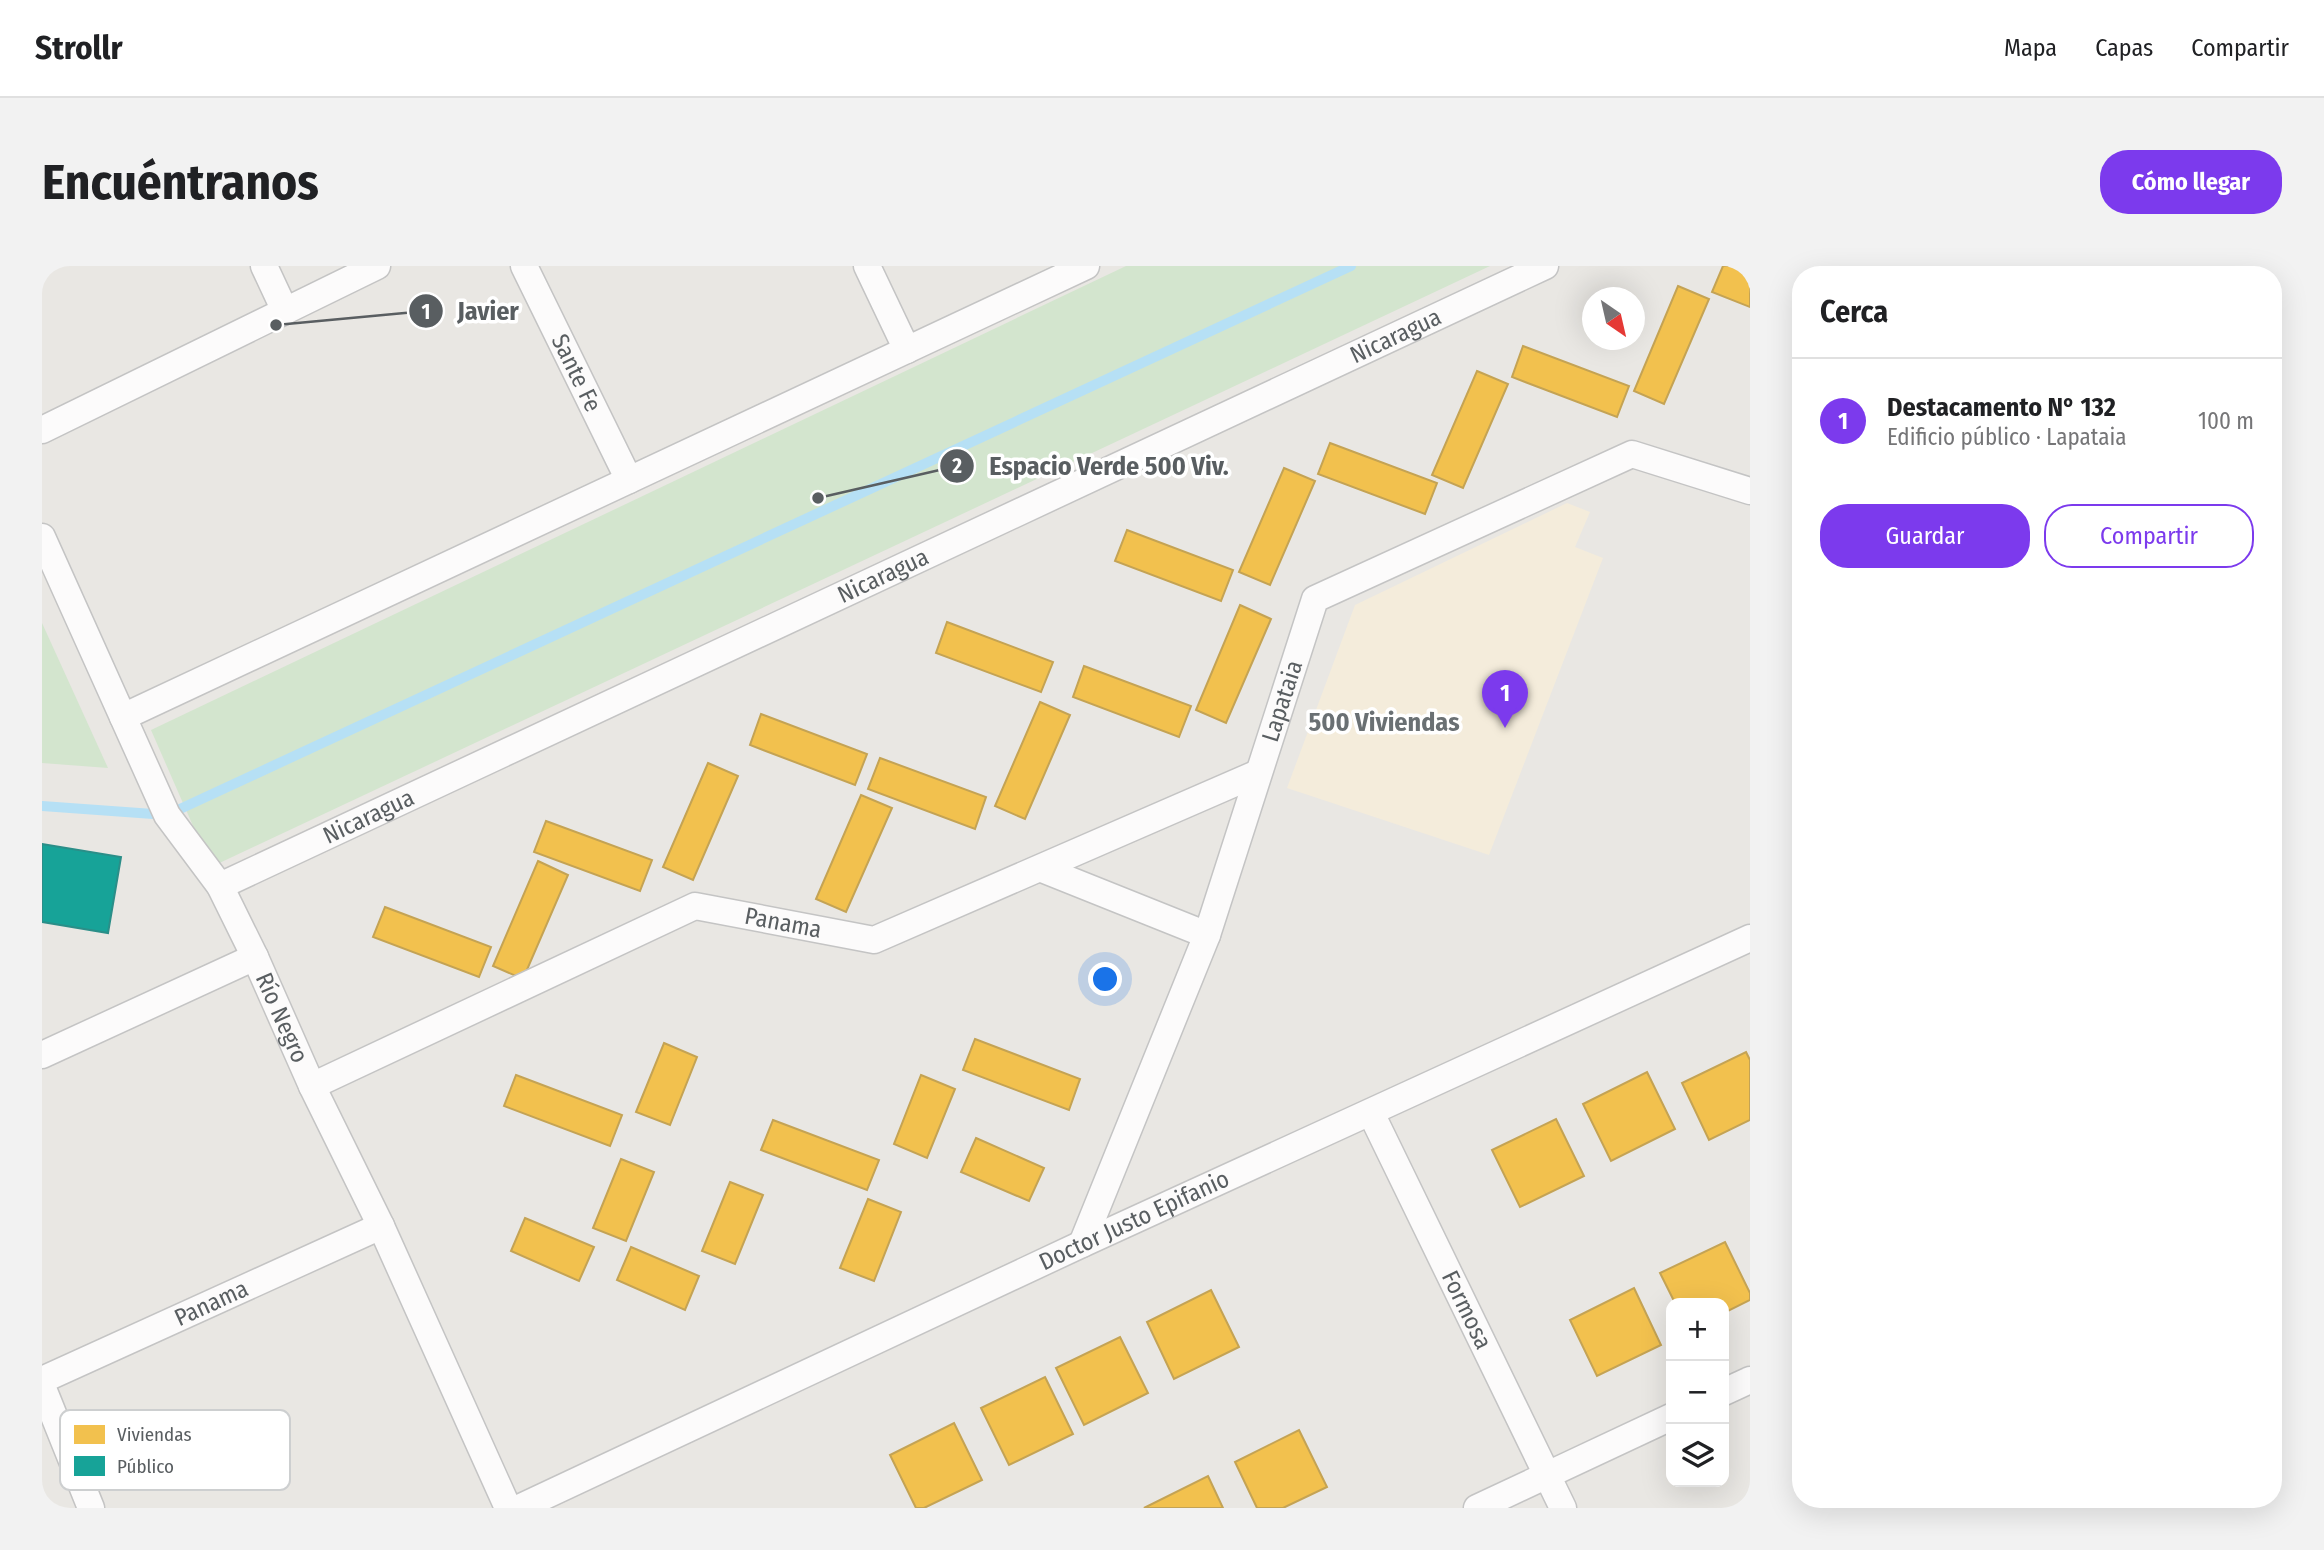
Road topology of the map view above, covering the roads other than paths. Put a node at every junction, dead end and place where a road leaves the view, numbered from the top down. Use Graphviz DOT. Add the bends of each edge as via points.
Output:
graph roads {
  1 [pos="264,266"];
  2 [pos="377,266"];
  3 [pos="524,266"];
  4 [pos="867,266"];
  5 [pos="1086,266"];
  6 [pos="1545,266"];
  7 [pos="285,311"];
  8 [pos="907,350"];
  9 [pos="42,430"];
  10 [pos="629,480"];
  11 [pos="1750,491"];
  12 [pos="42,537"];
  13 [pos="123,717"];
  14 [pos="1258,774"];
  15 [pos="1042,869"];
  16 [pos="219,886"];
  17 [pos="1207,935"];
  18 [pos="1750,938"];
  19 [pos="255,957"];
  20 [pos="42,1055"];
  21 [pos="312,1086"];
  22 [pos="1371,1113"];
  23 [pos="381,1226"];
  24 [pos="1083,1244"];
  25 [pos="42,1380"];
  26 [pos="1750,1380"];
  27 [pos="42,1386"];
  28 [pos="1729,1390"];
  29 [pos="1666,1419"];
  30 [pos="60,1431"];
  31 [pos="1547,1475"];
  32 [pos="84,1490"];
  33 [pos="91,1508"];
  34 [pos="508,1508"];
  35 [pos="519,1508"];
  36 [pos="1477,1508"];
  37 [pos="1563,1508"];
  1 -- 7 [label="street"];
  2 -- 7 [label="street"];
  3 -- 10 [label="street, Sante Fe"];
  4 -- 8 [label="street"];
  5 -- 8 [label="street"];
  6 -- 16 [label="street, Nicaragua"];
  7 -- 9 [label="street"];
  8 -- 10 [label="street"];
  10 -- 13 [label="street"];
  11 -- 14 [label="street, Lapataia" via="1632,454 1315,598"];
  12 -- 13 [label="street, Río Negro"];
  13 -- 16 [label="street, Río Negro" via="167,815"];
  14 -- 15 [label="street, Panama"];
  14 -- 17 [label="street, Lapataia"];
  15 -- 17 [label="street"];
  15 -- 21 [label="street, Panama" via="874,940 695,906"];
  16 -- 19 [label="street, Río Negro"];
  17 -- 24 [label="street, Lapataia"];
  18 -- 22 [label="street, Doctor Justo Epifanio"];
  19 -- 20 [label="street"];
  19 -- 21 [label="street, Río Negro"];
  21 -- 23 [label="street, Río Negro"];
  22 -- 24 [label="street, Doctor Justo Epifanio"];
  22 -- 31 [label="street, Formosa"];
  23 -- 25 [label="street, Panama"];
  23 -- 34 [label="street, Río Negro"];
  24 -- 35 [label="street, Doctor Justo Epifanio"];
  26 -- 28 [label="street"];
  27 -- 30 [label="street"];
  29 -- 31 [label="street"];
  31 -- 36 [label="street"];
  31 -- 37 [label="street, Formosa"];
  32 -- 33 [label="street"];
}
